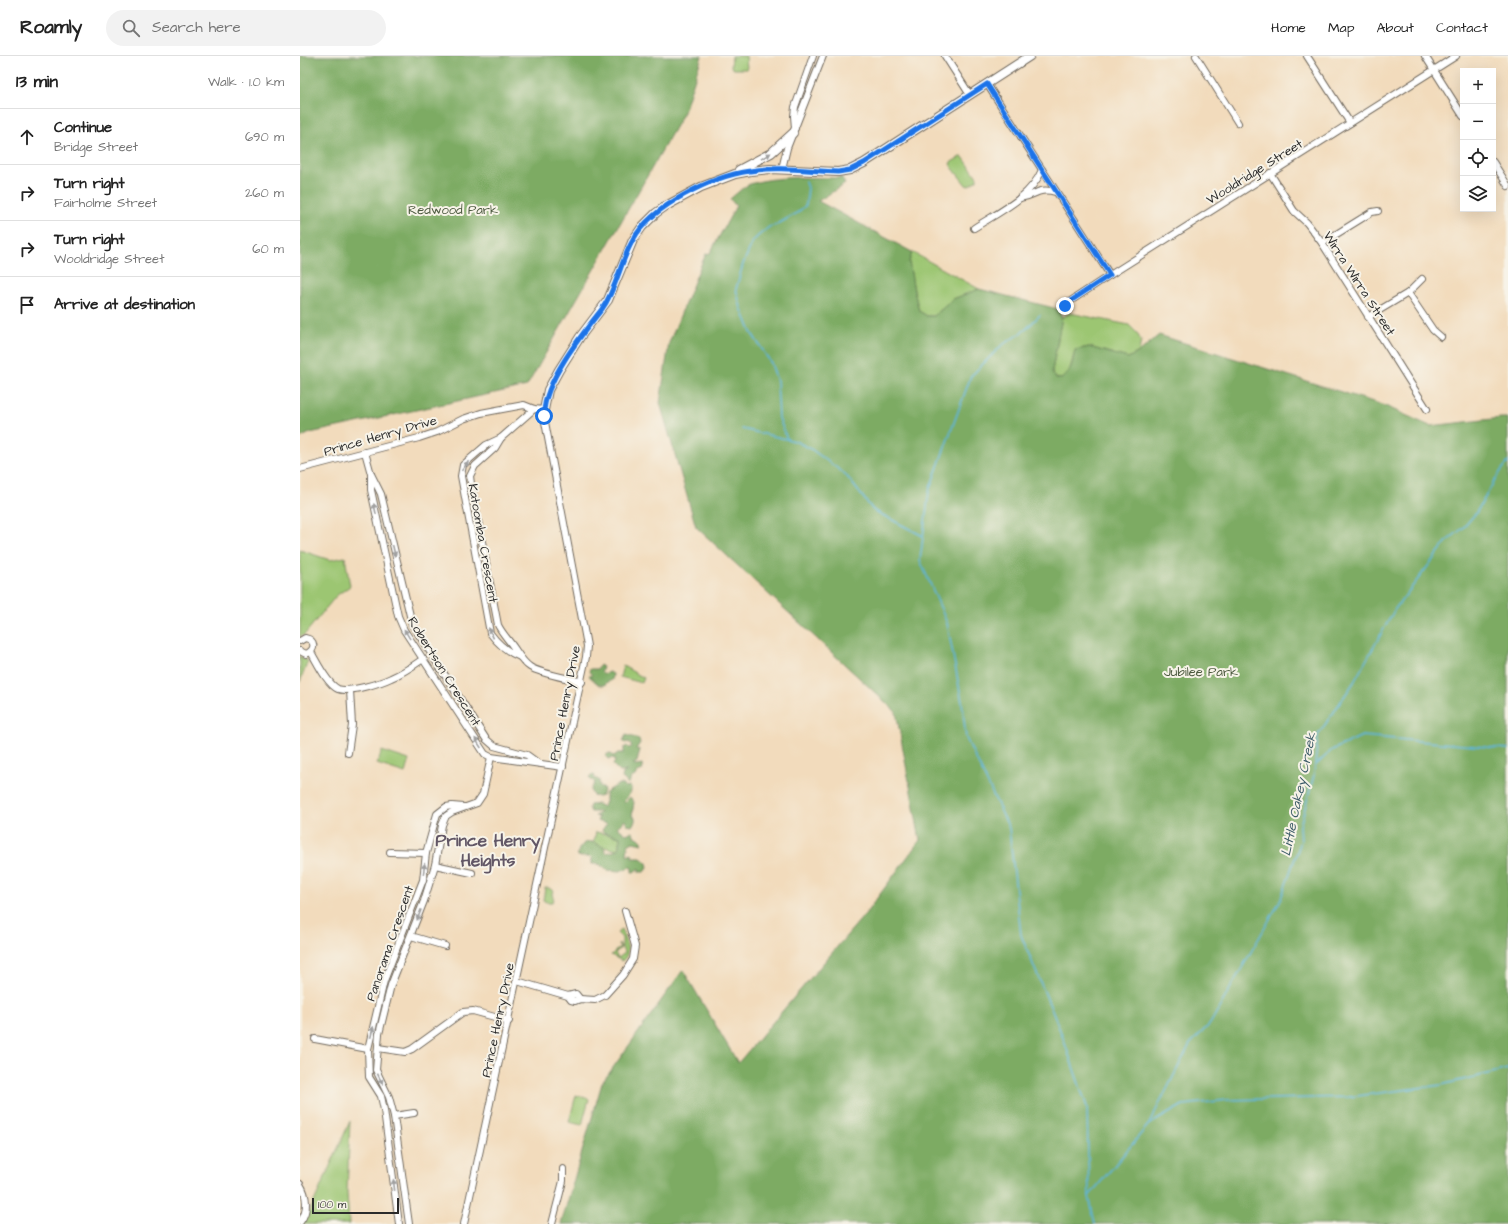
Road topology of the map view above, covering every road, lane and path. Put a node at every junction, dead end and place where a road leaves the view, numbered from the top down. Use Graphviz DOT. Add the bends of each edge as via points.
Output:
graph roads {
  1 [pos="813,56"];
  2 [pos="823,56"];
  3 [pos="945,56"];
  4 [pos="1030,56"];
  5 [pos="1196,56"];
  6 [pos="1307,56"];
  7 [pos="1425,56"];
  8 [pos="1456,56"];
  9 [pos="1434,70"];
  10 [pos="987,84"];
  11 [pos="970,94"];
  12 [pos="1460,111"];
  13 [pos="1238,123"];
  14 [pos="1350,123"];
  15 [pos="794,131"];
  16 [pos="1496,167"];
  17 [pos="782,169"];
  18 [pos="1042,170"];
  19 [pos="1270,173"];
  20 [pos="736,174"];
  21 [pos="1508,186"];
  22 [pos="1056,192"];
  23 [pos="1020,198"];
  24 [pos="1378,212"];
  25 [pos="974,228"];
  26 [pos="1322,243"];
  27 [pos="1110,275"];
  28 [pos="1422,279"];
  29 [pos="1408,292"];
  30 [pos="1065,306"];
  31 [pos="1368,317"];
  32 [pos="1441,337"];
  33 [pos="534,409"];
  34 [pos="1427,409"];
  35 [pos="544,410"];
  36 [pos="501,438"];
  37 [pos="365,452"];
  38 [pos="300,469"];
  39 [pos="371,474"];
  40 [pos="300,641"];
  41 [pos="300,651"];
  42 [pos="310,652"];
  43 [pos="520,657"];
  44 [pos="423,659"];
  45 [pos="582,682"];
  46 [pos="350,690"];
  47 [pos="348,753"];
  48 [pos="491,757"];
  49 [pos="538,763"];
  50 [pos="563,767"];
  51 [pos="464,807"];
  52 [pos="390,852"];
  53 [pos="426,853"];
  54 [pos="435,865"];
  55 [pos="472,873"];
  56 [pos="625,911"];
  57 [pos="410,936"];
  58 [pos="445,946"];
  59 [pos="517,980"];
  60 [pos="508,1020"];
  61 [pos="315,1039"];
  62 [pos="378,1048"];
  63 [pos="368,1049"];
  64 [pos="414,1113"];
  65 [pos="394,1116"];
  66 [pos="563,1169"];
  67 [pos="300,1184"];
  68 [pos="300,1222"];
  69 [pos="399,1224"];
  70 [pos="409,1224"];
  71 [pos="464,1224"];
  72 [pos="552,1224"];
  1 -- 15 [label="street" via="795,107"];
  2 -- 15 [label="street"];
  3 -- 11 [label="street"];
  4 -- 10 [label="street"];
  5 -- 13 [label="street"];
  6 -- 14 [label="street"];
  7 -- 9 [label="street"];
  8 -- 9 [label="street, Wooldridge Street"];
  9 -- 12 [label="street"];
  9 -- 14 [label="street, Wooldridge Street"];
  10 -- 11 [label="street"];
  10 -- 18 [label="street"];
  11 -- 17 [label="street" via="855,167 838,172"];
  14 -- 19 [label="street, Wooldridge Street"];
  15 -- 17 [label="street" via="784,156"];
  20 -- 15 [label="street, one-way" via="770,153"];
  16 -- 21 [label="street"];
  17 -- 20 [label="street" via="751,170"];
  18 -- 22 [label="street"];
  18 -- 23 [label="street" via="1036,182"];
  19 -- 26 [label="street, Wirra Wirra Street" via="1294,211"];
  19 -- 27 [label="street, Wooldridge Street"];
  20 -- 35 [label="street" via="702,187 666,206 642,227 632,240 608,300 580,338 548,390"];
  22 -- 23 [label="street" via="1042,190"];
  22 -- 27 [label="street"];
  23 -- 25 [label="street"];
  24 -- 26 [label="street" via="1372,212"];
  26 -- 31 [label="street, Wirra Wirra Street"];
  27 -- 30 [label="street, Wooldridge Street"];
  28 -- 29 [label="street"];
  29 -- 31 [label="street"];
  29 -- 32 [label="street"];
  31 -- 34 [label="street, Wirra Wirra Street"];
  33 -- 35 [label="street, Prince Henry Drive"];
  33 -- 36 [label="street, Katoomba Crescent"];
  33 -- 37 [label="street, Prince Henry Drive" via="524,405 481,413 437,432"];
  35 -- 45 [label="street, Prince Henry Drive" via="587,646"];
  36 -- 43 [label="street, Katoomba Crescent" via="495,448 475,466 470,476 498,625"];
  43 -- 36 [label="street, Katoomba Crescent, one-way" via="509,653 490,633 461,476 463,465 486,445"];
  37 -- 38 [label="street, Prince Henry Drive"];
  37 -- 39 [label="street, Robertson Crescent"];
  44 -- 39 [label="street, Robertson Crescent, one-way" via="398,616 371,490"];
  39 -- 49 [label="street, Robertson Crescent, one-way" via="381,494 412,624 486,739 494,746 527,755"];
  40 -- 42 [label="street" via="310,639 314,648"];
  41 -- 42 [label="street" via="306,654"];
  42 -- 46 [label="street" via="337,689"];
  43 -- 45 [label="street, Katoomba Crescent" via="530,667"];
  44 -- 46 [label="street" via="390,679"];
  48 -- 44 [label="street, Robertson Crescent, one-way" via="485,754"];
  45 -- 50 [label="street, Prince Henry Drive"];
  46 -- 47 [label="street" via="352,725"];
  48 -- 49 [label="street, Robertson Crescent"];
  48 -- 51 [label="street, Panorama Crescent" via="482,794 477,803"];
  49 -- 50 [label="street, Robertson Crescent"];
  50 -- 59 [label="street, Prince Henry Drive"];
  51 -- 53 [label="street, Panorama Crescent" via="446,807 437,814"];
  51 -- 54 [label="street, Panorama Crescent" via="446,816"];
  52 -- 53 [label="street"];
  63 -- 53 [label="street, Panorama Crescent, one-way" via="384,981 423,880"];
  54 -- 55 [label="street"];
  54 -- 57 [label="street, Panorama Crescent, one-way"];
  56 -- 59 [label="street" via="634,946 633,959 605,995 595,1000 580,999 576,994 568,996"];
  57 -- 58 [label="street"];
  57 -- 62 [label="street, Panorama Crescent" via="392,985 379,1034"];
  59 -- 60 [label="street, Prince Henry Drive"];
  60 -- 62 [label="street" via="474,1011 463,1012 405,1052"];
  60 -- 71 [label="street, Prince Henry Drive"];
  61 -- 63 [label="street"];
  62 -- 65 [label="street, Panorama Crescent, one-way" via="376,1070 389,1097"];
  69 -- 63 [label="street, Panorama Crescent, one-way" via="384,1110 381,1096 369,1077"];
  64 -- 65 [label="street"];
  65 -- 70 [label="street, Panorama Crescent"];
  66 -- 72 [label="street" via="563,1181"];
  67 -- 68 [label="street" via="306,1201 305,1215"];
}
